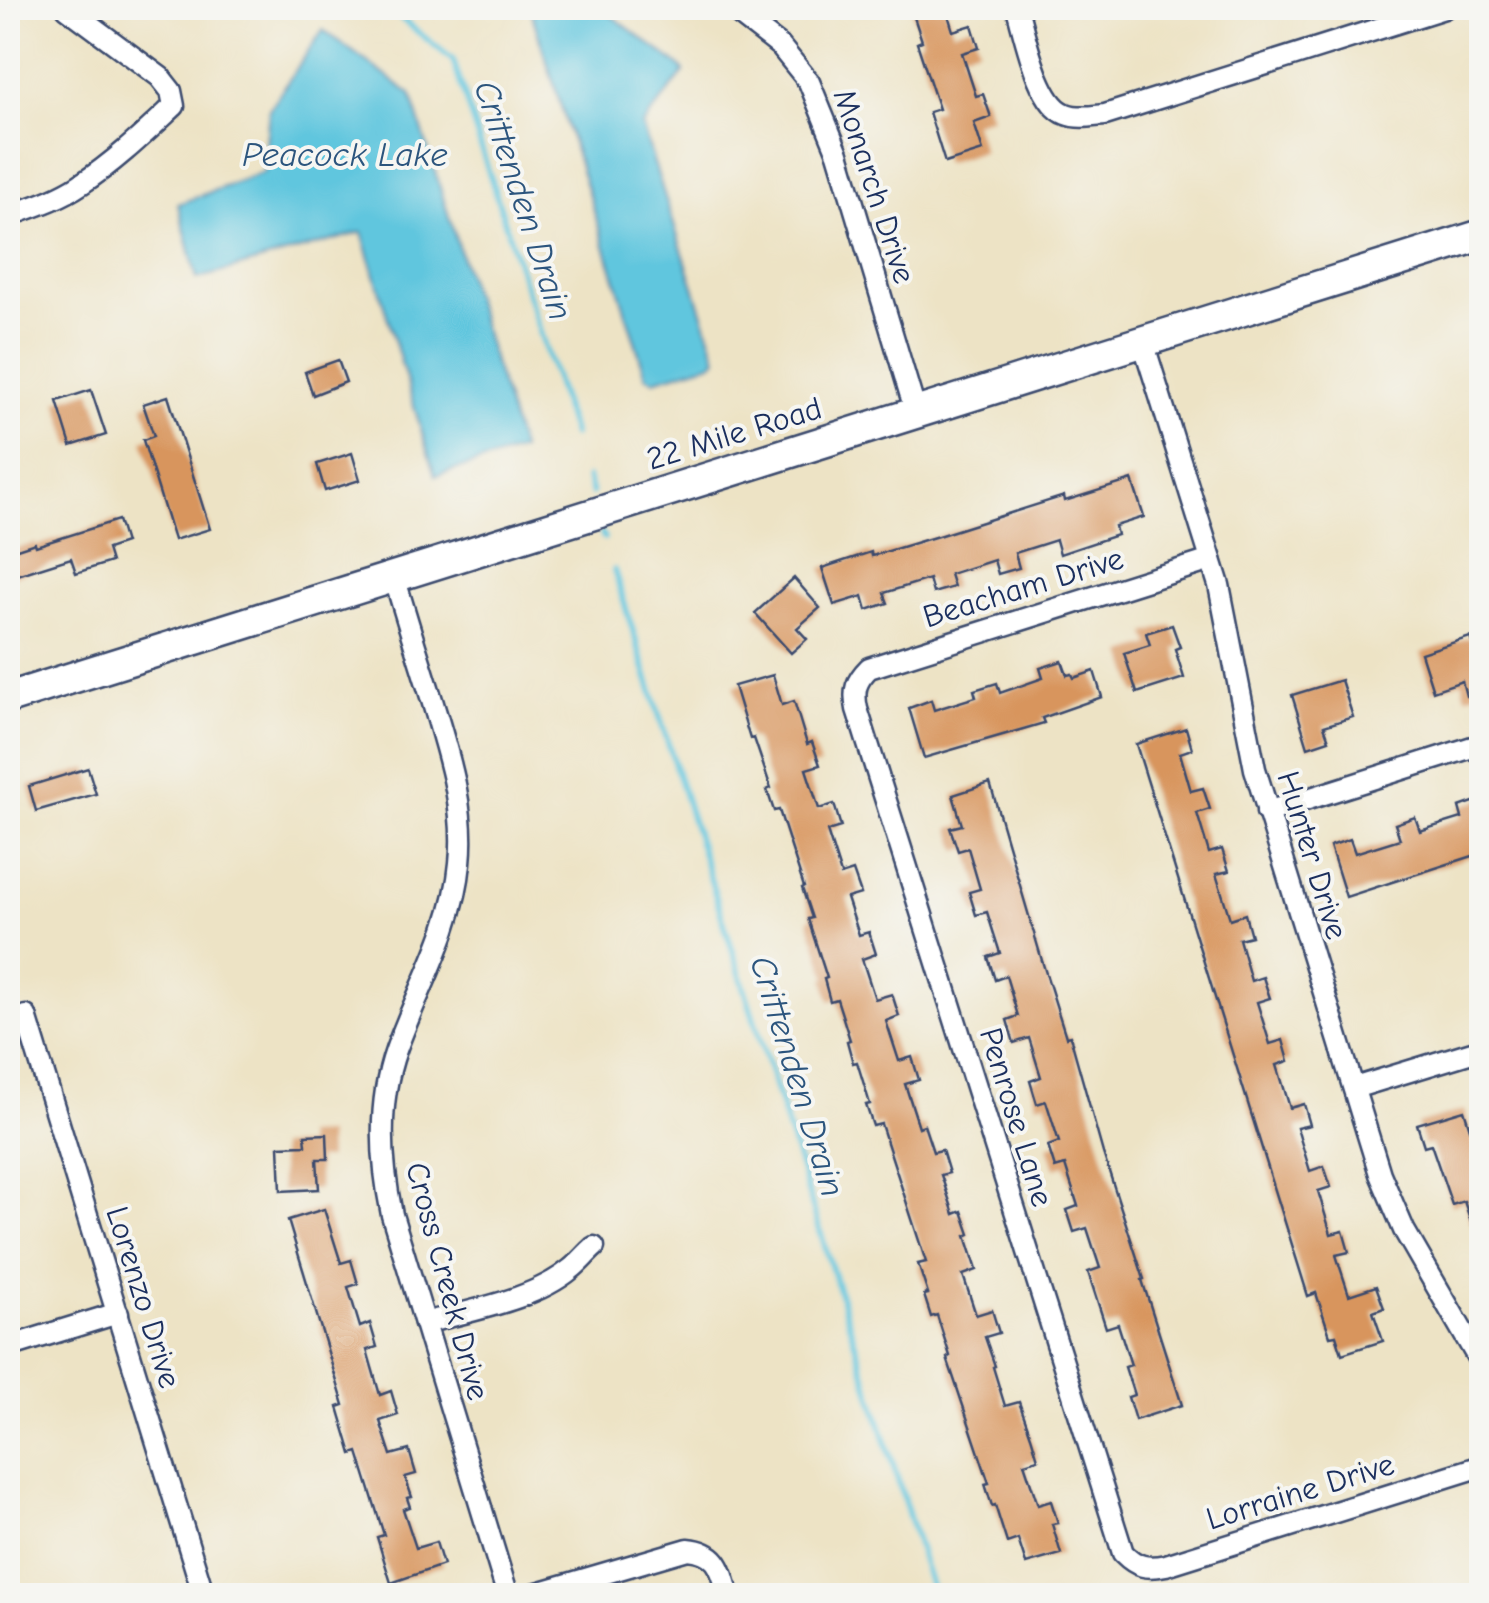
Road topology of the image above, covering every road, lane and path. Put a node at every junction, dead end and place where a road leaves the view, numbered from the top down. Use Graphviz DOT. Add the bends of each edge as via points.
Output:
graph roads {
  1 [pos="67,8"];
  2 [pos="731,8"];
  3 [pos="1017,8"];
  4 [pos="1444,8"];
  5 [pos="8,216"];
  6 [pos="1482,236"];
  7 [pos="1143,342"];
  8 [pos="916,413"];
  9 [pos="1211,560"];
  10 [pos="394,576"];
  11 [pos="857,680"];
  12 [pos="8,698"];
  13 [pos="1482,744"];
  14 [pos="1267,812"];
  15 [pos="26,1016"];
  16 [pos="1482,1049"];
  17 [pos="1354,1088"];
  18 [pos="594,1247"];
  19 [pos="118,1313"];
  20 [pos="424,1323"];
  21 [pos="8,1347"];
  22 [pos="1482,1365"];
  23 [pos="1482,1466"];
  24 [pos="1136,1566"];
  25 [pos="204,1596"];
  26 [pos="508,1596"];
  27 [pos="527,1596"];
  28 [pos="729,1596"];
  1 -- 5 [label="street" via="160,77 174,106 80,185"];
  2 -- 8 [label="street, Monarch Drive" via="780,46 808,82 838,153"];
  3 -- 4 [label="street" via="1050,103 1080,117 1106,115"];
  6 -- 7 [label="street, 22 Mile Road"];
  7 -- 8 [label="street, 22 Mile Road"];
  7 -- 9 [label="street, Hunter Drive"];
  8 -- 10 [label="street, 22 Mile Road"];
  9 -- 11 [label="street, Beacham Drive" via="882,662"];
  9 -- 14 [label="street, Hunter Drive"];
  10 -- 12 [label="street, 22 Mile Road"];
  10 -- 20 [label="street, Cross Creek Drive" via="452,764 462,830 455,896 396,1051 383,1117 392,1215"];
  11 -- 24 [label="street, Penrose Lane" via="857,709 1118,1540"];
  13 -- 14 [label="street"];
  14 -- 17 [label="street, Hunter Drive"];
  15 -- 19 [label="street, Lorenzo Drive"];
  16 -- 17 [label="street"];
  17 -- 22 [label="street, Hunter Drive" via="1392,1205"];
  18 -- 20 [label="street" via="551,1283"];
  19 -- 21 [label="street"];
  19 -- 25 [label="street, Lorenzo Drive"];
  20 -- 26 [label="street, Cross Creek Drive"];
  23 -- 24 [label="street, Lorraine Drive" via="1166,1565"];
  27 -- 28 [label="street" via="688,1549 715,1559"];
}
